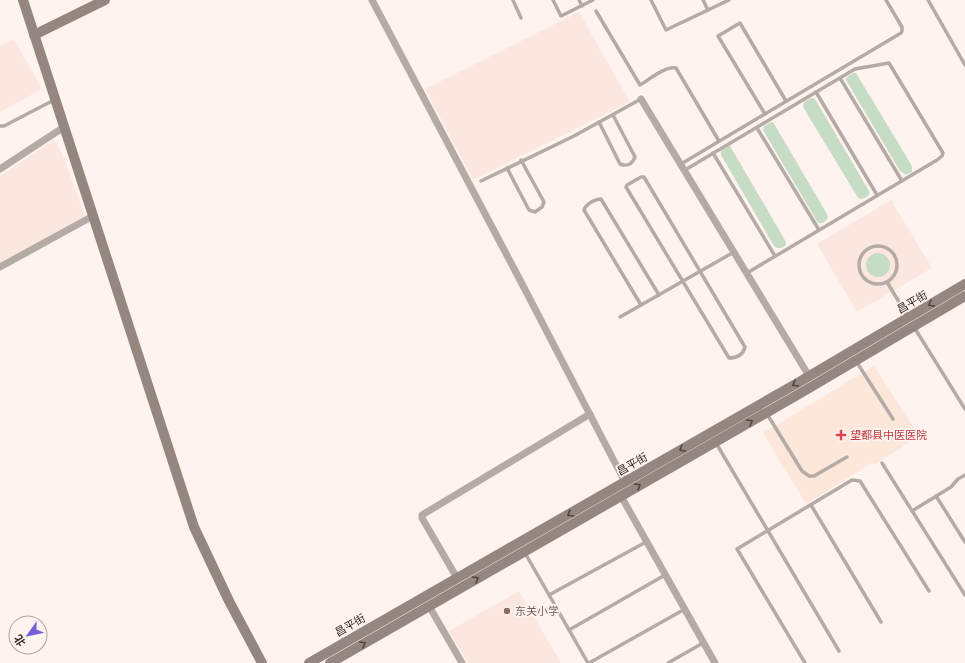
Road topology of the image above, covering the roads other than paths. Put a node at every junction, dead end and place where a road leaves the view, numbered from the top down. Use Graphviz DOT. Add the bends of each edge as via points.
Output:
graph roads {
  1 [pos="23,0"];
  2 [pos="105,0"];
  3 [pos="372,0"];
  4 [pos="513,0"];
  5 [pos="553,0"];
  6 [pos="579,0"];
  7 [pos="594,0"];
  8 [pos="651,0"];
  9 [pos="703,0"];
  10 [pos="729,0"];
  11 [pos="886,0"];
  12 [pos="928,0"];
  13 [pos="582,6"];
  14 [pos="708,10"];
  15 [pos="596,11"];
  16 [pos="522,18"];
  17 [pos="34,35"];
  18 [pos="965,65"];
  19 [pos="840,78"];
  20 [pos="816,92"];
  21 [pos="641,99"];
  22 [pos="55,100"];
  23 [pos="786,101"];
  24 [pos="765,114"];
  25 [pos="613,115"];
  26 [pos="599,122"];
  27 [pos="0,126"];
  28 [pos="64,127"];
  29 [pos="756,128"];
  30 [pos="719,141"];
  31 [pos="713,153"];
  32 [pos="521,160"];
  33 [pos="506,168"];
  34 [pos="682,168"];
  35 [pos="0,169"];
  36 [pos="481,181"];
  37 [pos="902,181"];
  38 [pos="878,195"];
  39 [pos="93,216"];
  40 [pos="819,230"];
  41 [pos="734,252"];
  42 [pos="775,256"];
  43 [pos="0,267"];
  44 [pos="700,271"];
  45 [pos="746,273"];
  46 [pos="683,281"];
  47 [pos="887,282"];
  48 [pos="965,284"];
  49 [pos="659,295"];
  50 [pos="965,296"];
  51 [pos="641,305"];
  52 [pos="620,317"];
  53 [pos="911,322"];
  54 [pos="856,360"];
  55 [pos="809,376"];
  56 [pos="965,409"];
  57 [pos="766,413"];
  58 [pos="590,414"];
  59 [pos="893,419"];
  60 [pos="715,442"];
  61 [pos="847,457"];
  62 [pos="882,463"];
  63 [pos="965,475"];
  64 [pos="625,482"];
  65 [pos="621,496"];
  66 [pos="936,496"];
  67 [pos="811,505"];
  68 [pos="912,511"];
  69 [pos="767,531"];
  70 [pos="647,541"];
  71 [pos="965,542"];
  72 [pos="524,551"];
  73 [pos="666,575"];
  74 [pos="457,578"];
  75 [pos="929,591"];
  76 [pos="549,595"];
  77 [pos="965,595"];
  78 [pos="429,606"];
  79 [pos="685,609"];
  80 [pos="881,622"];
  81 [pos="569,630"];
  82 [pos="704,642"];
  83 [pos="839,651"];
  84 [pos="262,663"];
  85 [pos="309,663"];
  86 [pos="330,663"];
  87 [pos="462,663"];
  88 [pos="589,663"];
  89 [pos="668,663"];
  90 [pos="716,663"];
  91 [pos="805,663"];
  1 -- 17 [label="street"];
  2 -- 17 [label="street"];
  3 -- 58 [label="street"];
  4 -- 16 [label="lane"];
  5 -- 13 [label="lane" via="561,16"];
  6 -- 13 [label="lane"];
  7 -- 13 [label="lane"];
  8 -- 14 [label="lane" via="666,30"];
  9 -- 14 [label="lane"];
  10 -- 14 [label="lane"];
  11 -- 23 [label="lane" via="902,27 901,33"];
  12 -- 18 [label="lane"];
  15 -- 30 [label="lane" via="640,85 664,70 676,68"];
  17 -- 22 [label="street"];
  19 -- 20 [label="lane"];
  19 -- 37 [label="lane"];
  19 -- 37 [label="lane" via="855,69 889,63 943,153 940,158"];
  20 -- 29 [label="lane"];
  20 -- 38 [label="lane"];
  21 -- 25 [label="lane"];
  21 -- 34 [label="street"];
  22 -- 27 [label="lane"];
  22 -- 28 [label="street"];
  23 -- 24 [label="lane"];
  23 -- 24 [label="lane" via="740,23 718,36"];
  24 -- 30 [label="lane"];
  25 -- 26 [label="lane"];
  25 -- 26 [label="lane" via="635,157 630,165 620,164"];
  26 -- 32 [label="lane"];
  28 -- 35 [label="street"];
  28 -- 39 [label="street"];
  29 -- 31 [label="lane"];
  29 -- 40 [label="lane"];
  30 -- 34 [label="lane"];
  31 -- 34 [label="lane"];
  31 -- 42 [label="lane"];
  32 -- 33 [label="lane"];
  32 -- 33 [label="lane" via="544,202 535,212 529,210"];
  33 -- 36 [label="lane"];
  34 -- 41 [label="street"];
  37 -- 38 [label="lane"];
  38 -- 40 [label="lane"];
  39 -- 43 [label="street"];
  39 -- 84 [label="street" via="194,527"];
  40 -- 42 [label="lane"];
  41 -- 44 [label="lane"];
  41 -- 45 [label="street"];
  42 -- 45 [label="lane"];
  44 -- 46 [label="lane"];
  44 -- 46 [label="lane" via="746,348 742,354 729,358"];
  44 -- 46 [label="lane" via="644,177 627,185 626,188"];
  45 -- 55 [label="street"];
  46 -- 49 [label="lane"];
  47 -- 47 [label="lane" via="873,284 865,280 859,272 859,261 867,249 882,246 894,255 896,270"];
  47 -- 53 [label="lane"];
  48 -- 53 [label="street, 昌平街, one-way"];
  49 -- 51 [label="lane"];
  49 -- 51 [label="lane" via="601,199 597,199 584,210"];
  50 -- 53 [label="street, 昌平街"];
  51 -- 52 [label="lane"];
  53 -- 54 [label="street, 昌平街"];
  53 -- 55 [label="street, 昌平街"];
  53 -- 56 [label="lane"];
  54 -- 57 [label="street, 昌平街"];
  54 -- 59 [label="lane"];
  55 -- 64 [label="street, 昌平街, one-way"];
  60 -- 57 [label="street, 昌平街, one-way"];
  57 -- 61 [label="lane" via="806,475 814,476"];
  58 -- 64 [label="street"];
  58 -- 74 [label="street" via="422,515"];
  65 -- 60 [label="street, 昌平街, one-way"];
  60 -- 69 [label="lane"];
  62 -- 68 [label="lane"];
  63 -- 66 [label="lane"];
  64 -- 74 [label="street, 昌平街, one-way"];
  65 -- 70 [label="street"];
  65 -- 72 [label="street, 昌平街"];
  66 -- 68 [label="lane"];
  66 -- 71 [label="lane"];
  67 -- 69 [label="lane"];
  67 -- 75 [label="lane" via="852,480 860,481"];
  67 -- 80 [label="lane"];
  68 -- 77 [label="lane"];
  69 -- 83 [label="lane"];
  69 -- 91 [label="lane" via="737,549"];
  70 -- 73 [label="street"];
  70 -- 76 [label="lane"];
  72 -- 76 [label="lane"];
  78 -- 72 [label="street, 昌平街, one-way"];
  73 -- 79 [label="street"];
  73 -- 81 [label="lane"];
  74 -- 85 [label="street, 昌平街"];
  76 -- 81 [label="lane"];
  86 -- 78 [label="street, 昌平街, one-way"];
  78 -- 87 [label="street"];
  79 -- 82 [label="street"];
  79 -- 88 [label="lane"];
  81 -- 88 [label="lane"];
  82 -- 89 [label="lane"];
  82 -- 90 [label="street"];
}
